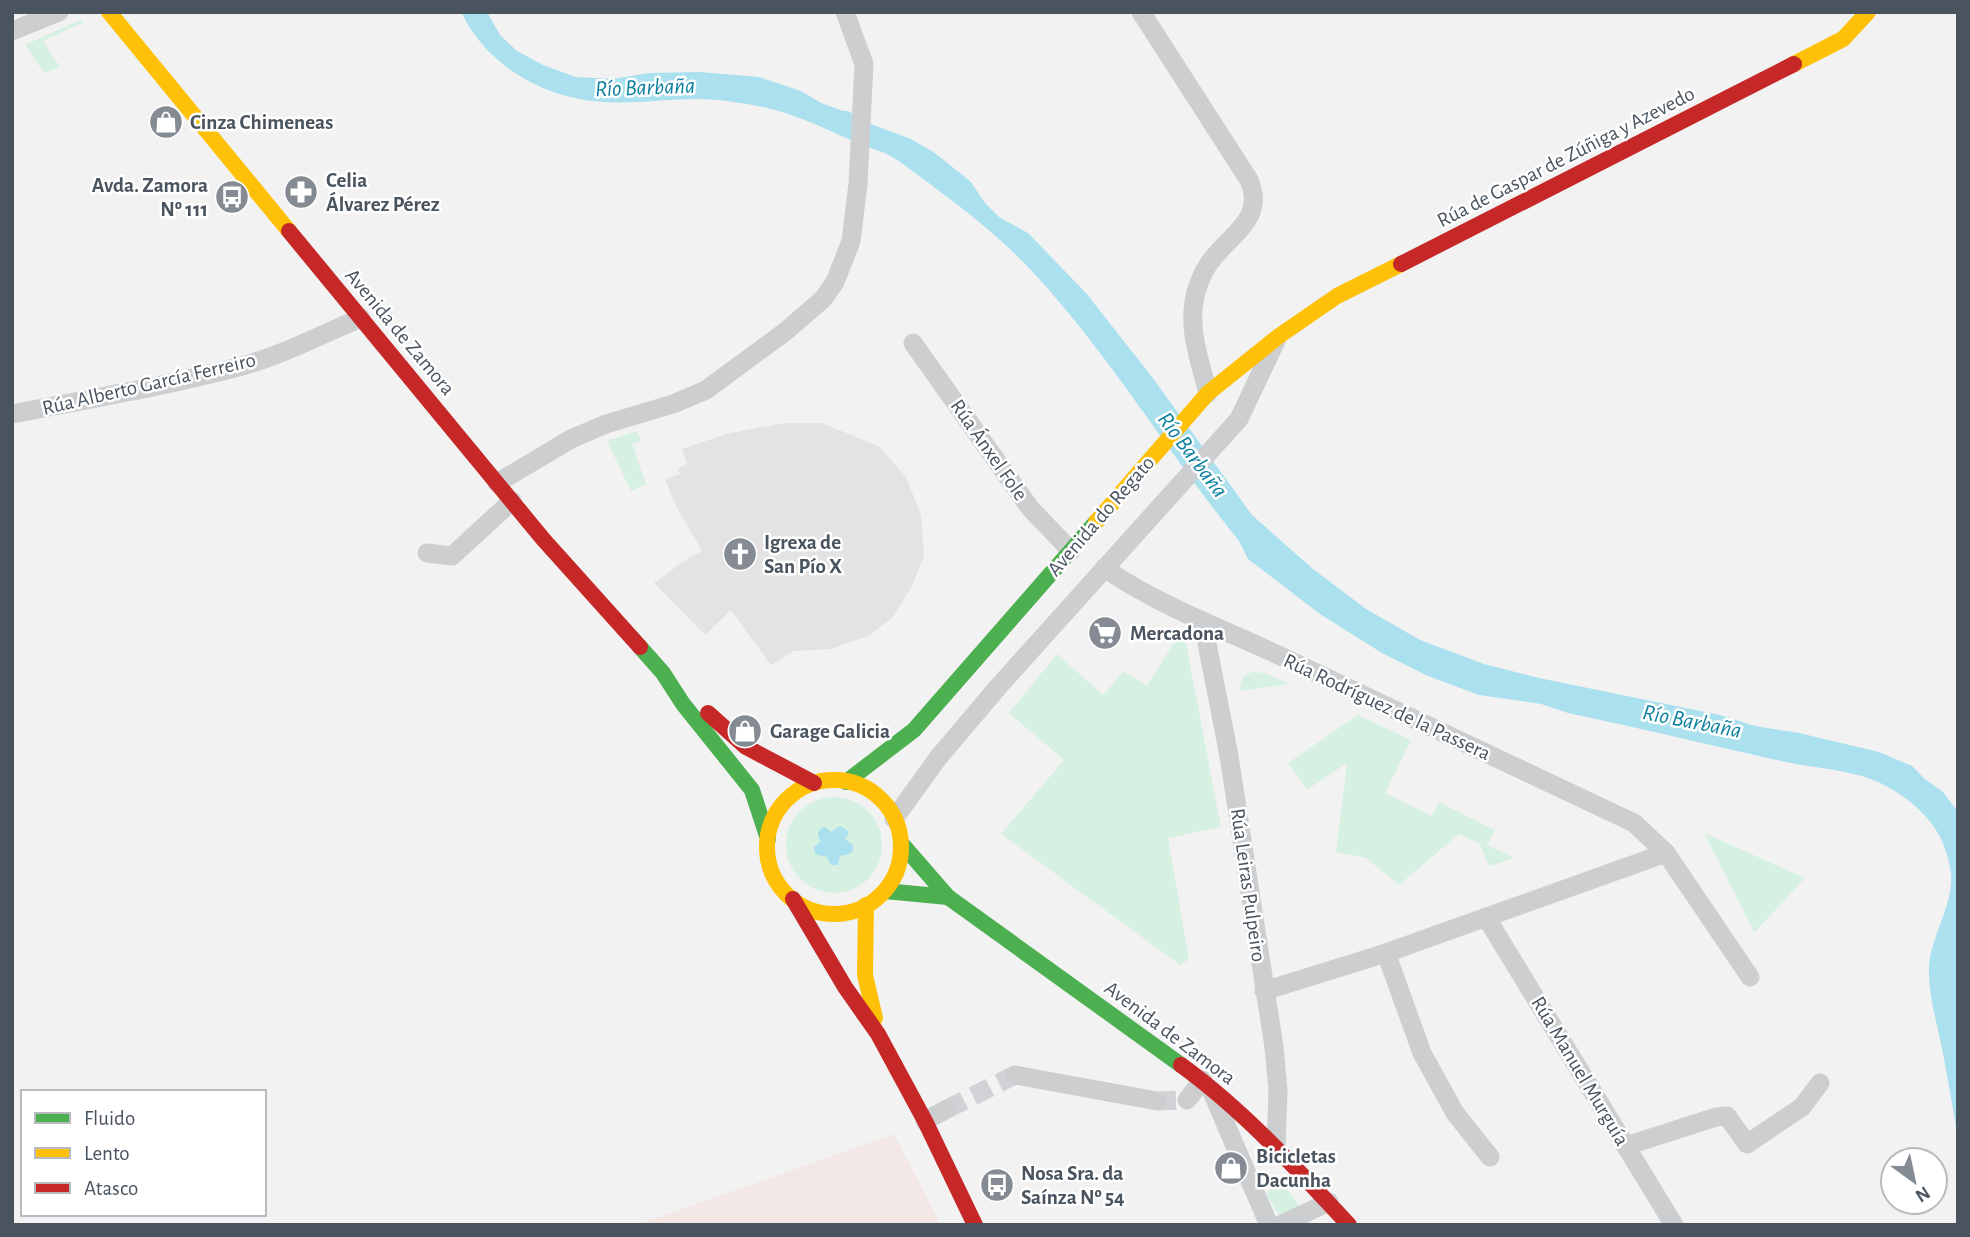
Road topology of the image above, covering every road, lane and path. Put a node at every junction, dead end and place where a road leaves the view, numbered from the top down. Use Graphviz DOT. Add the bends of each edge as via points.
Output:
graph roads {
  1 [pos="59,12"];
  2 [pos="109,12"];
  3 [pos="845,12"];
  4 [pos="1140,12"];
  5 [pos="1868,12"];
  6 [pos="12,31"];
  7 [pos="361,318"];
  8 [pos="1279,336"];
  9 [pos="913,343"];
  10 [pos="1208,393"];
  11 [pos="12,414"];
  12 [pos="497,483"];
  13 [pos="512,501"];
  14 [pos="1071,551"];
  15 [pos="427,553"];
  16 [pos="1104,568"];
  17 [pos="1203,623"];
  18 [pos="663,673"];
  19 [pos="846,782"];
  20 [pos="814,783"];
  21 [pos="894,819"];
  22 [pos="768,839"];
  23 [pos="901,843"];
  24 [pos="1666,853"];
  25 [pos="885,891"];
  26 [pos="948,897"];
  27 [pos="793,899"];
  28 [pos="866,905"];
  29 [pos="1486,917"];
  30 [pos="1385,953"];
  31 [pos="1750,977"];
  32 [pos="1264,991"];
  33 [pos="878,1034"];
  34 [pos="1015,1075"];
  35 [pos="1205,1082"];
  36 [pos="1820,1083"];
  37 [pos="1187,1100"];
  38 [pos="1157,1101"];
  39 [pos="947,1109"];
  40 [pos="925,1121"];
  41 [pos="1626,1146"];
  42 [pos="1276,1150"];
  43 [pos="1490,1157"];
  44 [pos="1329,1202"];
  45 [pos="975,1225"];
  46 [pos="1269,1225"];
  47 [pos="1280,1225"];
  48 [pos="1349,1225"];
  49 [pos="1674,1225"];
  1 -- 6 [label="street"];
  2 -- 7 [label="street, Avenida de Zamora"];
  3 -- 12 [label="street" via="864,64 858,184 851,241 844,264 823,299 706,390 581,435"];
  4 -- 10 [label="street" via="1254,191 1248,219 1212,259 1198,286 1194,340"];
  5 -- 8 [label="street, Rúa de Gaspar de Zúñiga y Azevedo" via="1843,39 1336,296"];
  7 -- 11 [label="street, Rúa Alberto García Ferreiro" via="243,365"];
  7 -- 12 [label="street, Avenida de Zamora"];
  8 -- 10 [label="street, Avenida do Regato"];
  8 -- 16 [label="street, Avenida do Regato" via="1239,419"];
  9 -- 14 [label="street, Rúa Ánxel Fole" via="1030,508"];
  10 -- 14 [label="street, Avenida do Regato"];
  12 -- 13 [label="street, Avenida de Zamora"];
  13 -- 15 [label="street" via="452,555"];
  13 -- 18 [label="street, Avenida de Zamora"];
  14 -- 19 [label="street, Avenida do Regato" via="914,730"];
  16 -- 17 [label="street, Rúa Rodríguez de la Passera"];
  16 -- 21 [label="street, Avenida do Regato" via="938,758"];
  17 -- 24 [label="street, Rúa Rodríguez de la Passera" via="1634,823"];
  17 -- 32 [label="street, Rúa Leiras Pulpeiro" via="1229,756"];
  18 -- 20 [label="street, Avenida de Zamora" via="746,747"];
  18 -- 22 [label="street, Avenida de Zamora" via="752,790"];
  19 -- 20 [label="street"];
  19 -- 21 [label="street" via="875,796"];
  20 -- 22 [label="street" via="794,792 779,808"];
  21 -- 23 [label="street"];
  22 -- 27 [label="street" via="772,873"];
  23 -- 25 [label="street" via="899,863"];
  23 -- 26 [label="street, Avenida de Zamora"];
  24 -- 29 [label="street"];
  24 -- 31 [label="street, Rúa Rodríguez de la Passera"];
  25 -- 26 [label="street"];
  25 -- 28 [label="street"];
  26 -- 35 [label="street, Avenida de Zamora"];
  27 -- 28 [label="street" via="823,913 846,913"];
  27 -- 33 [label="street"];
  28 -- 33 [label="street" via="862,956"];
  29 -- 30 [label="street"];
  29 -- 41 [label="street, Rúa Manuel Murguía"];
  30 -- 32 [label="street"];
  30 -- 43 [label="street" via="1422,1053 1455,1114"];
  32 -- 42 [label="street, Rúa Leiras Pulpeiro" via="1276,1070"];
  33 -- 40 [label="street"];
  34 -- 38 [label="street"];
  35 -- 37 [label="street"];
  35 -- 42 [label="street, Avenida de Zamora"];
  35 -- 46 [label="street"];
  36 -- 41 [label="street" via="1802,1107 1747,1144 1727,1115"];
  39 -- 40 [label="street"];
  40 -- 45 [label="street"];
  41 -- 49 [label="street, Rúa Manuel Murguía"];
  42 -- 44 [label="street, Avenida de Zamora"];
  44 -- 47 [label="street"];
  44 -- 48 [label="street, Avenida de Zamora"];
}
